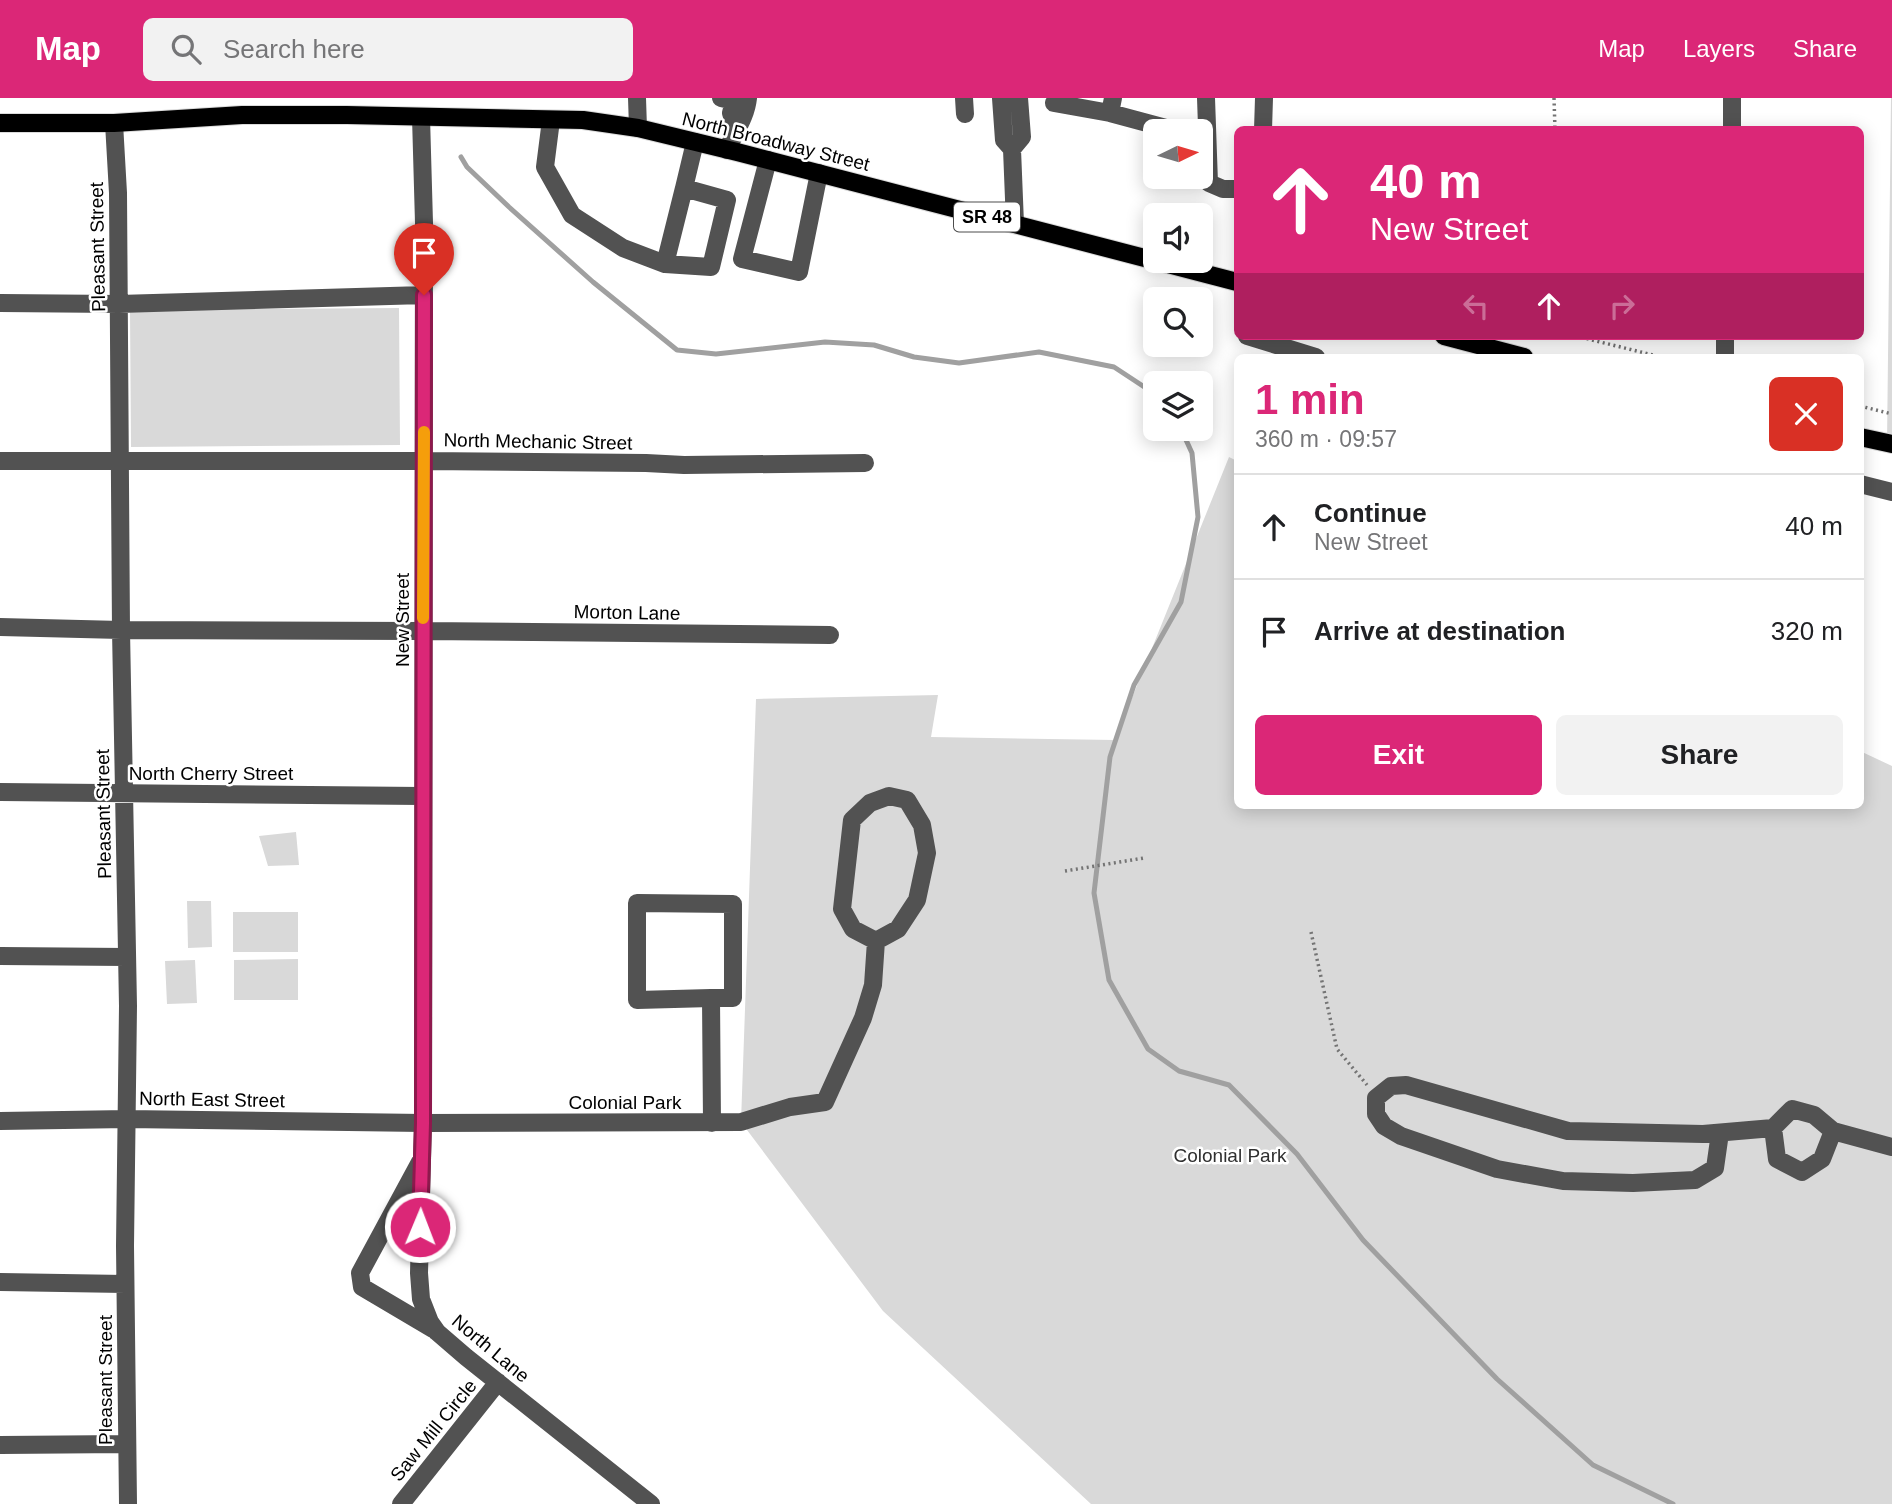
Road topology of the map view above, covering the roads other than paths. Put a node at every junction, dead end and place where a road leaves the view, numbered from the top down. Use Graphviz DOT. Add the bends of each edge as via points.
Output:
graph roads {
  1 [pos="637,98"];
  2 [pos="721,98"];
  3 [pos="748,98"];
  4 [pos="1001,98"];
  5 [pos="1019,98"];
  6 [pos="1206,98"];
  7 [pos="1264,98"];
  8 [pos="1732,98"];
  9 [pos="1055,103"];
  10 [pos="1112,106"];
  11 [pos="421,117"];
  12 [pos="1146,119"];
  13 [pos="1205,119"];
  14 [pos="551,120"];
  15 [pos="114,122"];
  16 [pos="0,123"];
  17 [pos="1264,126"];
  18 [pos="1732,126"];
  19 [pos="638,128"];
  20 [pos="736,130"];
  21 [pos="695,142"];
  22 [pos="1012,149"];
  23 [pos="727,150"];
  24 [pos="768,160"];
  25 [pos="820,173"];
  26 [pos="1213,185"];
  27 [pos="684,188"];
  28 [pos="1234,189"];
  29 [pos="1015,224"];
  30 [pos="718,237"];
  31 [pos="746,243"];
  32 [pos="665,264"];
  33 [pos="1234,281"];
  34 [pos="424,295"];
  35 [pos="0,303"];
  36 [pos="119,304"];
  37 [pos="1469,340"];
  38 [pos="1291,342"];
  39 [pos="1311,354"];
  40 [pos="1514,354"];
  41 [pos="1864,438"];
  42 [pos="1892,444"];
  43 [pos="0,461"];
  44 [pos="120,461"];
  45 [pos="424,461"];
  46 [pos="865,463"];
  47 [pos="1864,485"];
  48 [pos="1892,492"];
  49 [pos="0,627"];
  50 [pos="121,630"];
  51 [pos="423,631"];
  52 [pos="830,635"];
  53 [pos="0,792"];
  54 [pos="124,793"];
  55 [pos="422,796"];
  56 [pos="876,941"];
  57 [pos="0,956"];
  58 [pos="127,957"];
  59 [pos="711,999"];
  60 [pos="127,1119"];
  61 [pos="0,1121"];
  62 [pos="423,1123"];
  63 [pos="712,1123"];
  64 [pos="1773,1128"];
  65 [pos="1833,1131"];
  66 [pos="1712,1133"];
  67 [pos="1892,1147"];
  68 [pos="422,1158"];
  69 [pos="0,1282"];
  70 [pos="125,1284"];
  71 [pos="437,1332"];
  72 [pos="498,1382"];
  73 [pos="126,1444"];
  74 [pos="0,1445"];
  75 [pos="128,1504"];
  76 [pos="401,1504"];
  77 [pos="651,1504"];
  1 -- 19 [label="street"];
  2 -- 20 [label="street" via="734,101"];
  3 -- 20 [label="street"];
  4 -- 22 [label="street" via="1004,140"];
  5 -- 22 [label="street" via="1022,137"];
  6 -- 13 [label="street"];
  7 -- 17 [label="street"];
  8 -- 18 [label="street"];
  9 -- 10 [label="street"];
  10 -- 12 [label="street"];
  11 -- 14 [label="main road, North Broadway Street / SR 48"];
  11 -- 15 [label="main road, North Broadway Street / SR 48" via="242,115"];
  11 -- 34 [label="street, New Street"];
  14 -- 19 [label="main road, North Broadway Street / SR 48"];
  14 -- 32 [label="street" via="545,167 572,215 623,248"];
  15 -- 16 [label="main road, North Broadway Street / SR 48"];
  15 -- 36 [label="street, Pleasant Street"];
  19 -- 21 [label="main road, North Broadway Street / SR 48"];
  20 -- 23 [label="street"];
  21 -- 23 [label="main road, North Broadway Street / SR 48"];
  21 -- 27 [label="street"];
  22 -- 29 [label="street"];
  23 -- 24 [label="main road, North Broadway Street / SR 48"];
  24 -- 25 [label="main road, North Broadway Street / SR 48"];
  24 -- 31 [label="street"];
  25 -- 29 [label="main road, North Broadway Street / SR 48"];
  25 -- 31 [label="street" via="799,272 743,258"];
  26 -- 28 [label="street"];
  27 -- 30 [label="street" via="727,200"];
  27 -- 32 [label="street"];
  29 -- 33 [label="main road, North Broadway Street / SR 48"];
  30 -- 31 [label="street"];
  30 -- 32 [label="street" via="711,267"];
  34 -- 36 [label="street"];
  34 -- 45 [label="street, New Street"];
  35 -- 36 [label="street"];
  36 -- 44 [label="street, Pleasant Street"];
  37 -- 40 [label="main road"];
  38 -- 39 [label="street"];
  41 -- 42 [label="main road"];
  43 -- 44 [label="street, North Mechanic Street"];
  44 -- 45 [label="street, North Mechanic Street"];
  44 -- 50 [label="street, Pleasant Street"];
  45 -- 46 [label="street, North Mechanic Street"];
  45 -- 51 [label="street, New Street"];
  47 -- 48 [label="street"];
  49 -- 50 [label="street, Morton Lane"];
  50 -- 51 [label="street, Morton Lane"];
  50 -- 54 [label="street, Pleasant Street"];
  51 -- 52 [label="street, Morton Lane"];
  51 -- 55 [label="street, New Street"];
  53 -- 54 [label="street, North Cherry Street"];
  54 -- 55 [label="street, North Cherry Street"];
  54 -- 58 [label="street, Pleasant Street"];
  55 -- 62 [label="street, New Street"];
  56 -- 56 [label="street" via="898,929 917,900 927,853 922,825 907,800 889,796 870,803 852,820 842,909 853,929"];
  56 -- 63 [label="street, Colonial Park" via="873,985 863,1018 825,1102 741,1122"];
  57 -- 58 [label="street"];
  58 -- 60 [label="street, Pleasant Street"];
  59 -- 59 [label="street" via="637,1000 637,902 733,904 733,998"];
  59 -- 63 [label="street"];
  60 -- 61 [label="street, North East Street"];
  60 -- 62 [label="street, North East Street"];
  60 -- 70 [label="street, Pleasant Street"];
  62 -- 63 [label="street, Colonial Park"];
  62 -- 68 [label="street, North Lane"];
  64 -- 65 [label="street" via="1792,1109 1814,1115"];
  64 -- 65 [label="street" via="1777,1159 1801,1172 1822,1159"];
  64 -- 66 [label="street"];
  65 -- 67 [label="street"];
  66 -- 66 [label="street" via="1568,1131 1406,1085 1391,1086 1376,1098 1376,1114 1384,1126 1401,1136 1497,1169 1563,1181 1695,1180 1715,1168"];
  68 -- 71 [label="street, North Lane" via="421,1298"];
  68 -- 71 [label="street" via="360,1273 362,1286"];
  69 -- 70 [label="street"];
  70 -- 73 [label="street, Pleasant Street"];
  71 -- 72 [label="street, North Lane"];
  72 -- 76 [label="street, Saw Mill Circle"];
  72 -- 77 [label="street, North Lane"];
  73 -- 74 [label="street"];
  73 -- 75 [label="street, Pleasant Street"];
}
